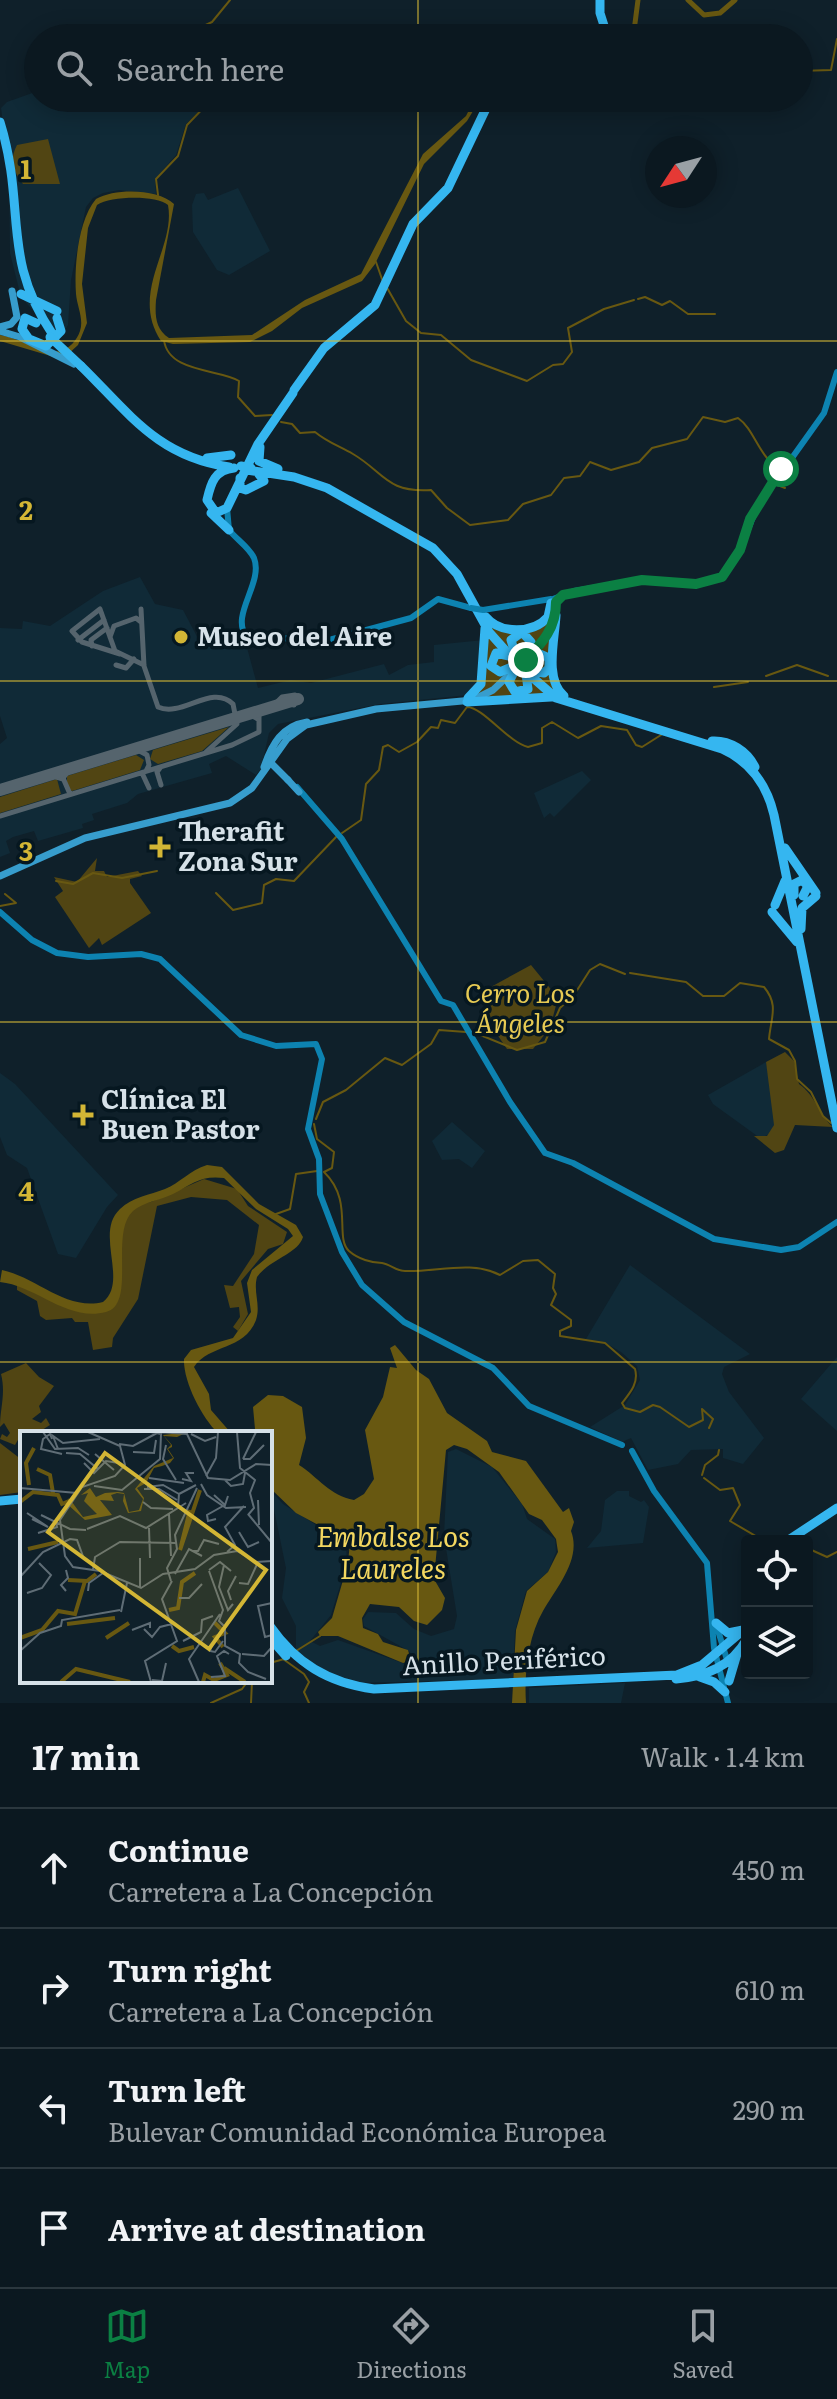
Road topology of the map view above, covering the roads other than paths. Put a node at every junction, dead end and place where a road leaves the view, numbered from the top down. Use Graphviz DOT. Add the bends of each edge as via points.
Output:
graph roads {
  1 [pos="600,0"];
  2 [pos="605,24"];
  3 [pos="484,112"];
  4 [pos="0,122"];
  5 [pos="0,133"];
  6 [pos="4,222"];
  7 [pos="7,255"];
  8 [pos="11,283"];
  9 [pos="30,299"];
  10 [pos="40,305"];
  11 [pos="17,315"];
  12 [pos="59,316"];
  13 [pos="35,320"];
  14 [pos="2,329"];
  15 [pos="16,334"];
  16 [pos="29,339"];
  17 [pos="42,348"];
  18 [pos="81,366"];
  19 [pos="837,372"];
  20 [pos="262,441"];
  21 [pos="179,452"];
  22 [pos="231,455"];
  23 [pos="197,461"];
  24 [pos="218,462"];
  25 [pos="244,469"];
  26 [pos="297,475"];
  27 [pos="223,514"];
  28 [pos="229,530"];
  29 [pos="553,601"];
  30 [pos="556,615"];
  31 [pos="483,616"];
  32 [pos="520,663"];
  33 [pos="560,697"];
  34 [pos="467,700"];
  35 [pos="287,730"];
  36 [pos="272,757"];
  37 [pos="299,792"];
  38 [pos="320,814"];
  39 [pos="785,848"];
  40 [pos="785,870"];
  41 [pos="0,874"];
  42 [pos="0,910"];
  43 [pos="793,911"];
  44 [pos="773,912"];
  45 [pos="801,945"];
  46 [pos="837,1118"];
  47 [pos="837,1128"];
  48 [pos="837,1221"];
  49 [pos="628,1447"];
  50 [pos="20,1497"];
  51 [pos="0,1499"];
  52 [pos="837,1510"];
  53 [pos="797,1535"];
  54 [pos="272,1629"];
  55 [pos="741,1629"];
  56 [pos="716,1631"];
  57 [pos="741,1634"];
  58 [pos="272,1639"];
  59 [pos="285,1647"];
  60 [pos="741,1648"];
  61 [pos="738,1653"];
  62 [pos="719,1658"];
  63 [pos="697,1677"];
  64 [pos="729,1681"];
  65 [pos="537,1683"];
  66 [pos="727,1698"];
  1 -- 2 [label="highway"];
  3 -- 20 [label="highway" via="448,188 413,224 375,305 324,348"];
  4 -- 7 [label="highway" via="12,192"];
  5 -- 6 [label="highway"];
  8 -- 9 [label="highway"];
  8 -- 11 [label="main road"];
  8 -- 13 [label="highway"];
  9 -- 10 [label="highway"];
  9 -- 12 [label="highway"];
  10 -- 12 [label="highway"];
  10 -- 13 [label="highway" via="34,310"];
  11 -- 14 [label="main road"];
  11 -- 15 [label="main road"];
  12 -- 16 [label="highway" via="62,328 52,343 45,346"];
  12 -- 17 [label="main road" via="60,336"];
  13 -- 16 [label="highway" via="22,321"];
  13 -- 18 [label="highway, bridge"];
  14 -- 15 [label="main road"];
  15 -- 16 [label="main road"];
  15 -- 17 [label="main road"];
  17 -- 18 [label="main road"];
  18 -- 21 [label="highway"];
  18 -- 23 [label="highway" via="163,446"];
  19 -- 29 [label="main road" via="824,413 757,507 723,576 696,584 642,580"];
  20 -- 24 [label="highway" via="243,457"];
  20 -- 25 [label="highway"];
  20 -- 26 [label="highway" via="257,455 261,464"];
  21 -- 22 [label="highway" via="211,459"];
  21 -- 24 [label="highway"];
  23 -- 25 [label="highway"];
  23 -- 27 [label="highway" via="209,472 206,504"];
  24 -- 25 [label="highway"];
  25 -- 26 [label="highway"];
  25 -- 27 [label="highway"];
  25 -- 27 [label="highway" via="221,470 213,478 208,502"];
  25 -- 31 [label="highway" via="327,488 433,548"];
  26 -- 31 [label="highway" via="339,490 435,546 460,573"];
  27 -- 28 [label="highway"];
  28 -- 31 [label="main road, bridge" via="256,563 243,617 247,637 329,640 411,618 438,599"];
  29 -- 30 [label="main road"];
  29 -- 31 [label="main road"];
  29 -- 31 [label="highway" via="548,617 531,628 499,628"];
  29 -- 32 [label="main road" via="546,635"];
  30 -- 32 [label="main road" via="548,636"];
  30 -- 33 [label="highway" via="553,675"];
  31 -- 32 [label="highway"];
  31 -- 34 [label="highway" via="483,675"];
  32 -- 33 [label="highway"];
  32 -- 34 [label="main road" via="493,690"];
  33 -- 34 [label="highway"];
  33 -- 39 [label="highway" via="722,740 741,750 774,798"];
  33 -- 40 [label="highway" via="740,759 769,798"];
  34 -- 36 [label="main road" via="376,709 306,725"];
  34 -- 36 [label="main road" via="376,707 297,723 286,731"];
  35 -- 36 [label="main road"];
  36 -- 37 [label="main road"];
  36 -- 37 [label="main road, bridge" via="271,763"];
  36 -- 38 [label="main road"];
  36 -- 41 [label="main road" via="252,788 227,804 123,827"];
  37 -- 38 [label="main road"];
  38 -- 48 [label="main road" via="342,839 441,1001 450,1003 542,1151 711,1239 770,1249 798,1244"];
  39 -- 45 [label="highway" via="798,896"];
  39 -- 45 [label="highway" via="816,892 802,908"];
  40 -- 43 [label="highway"];
  40 -- 44 [label="highway"];
  42 -- 49 [label="main road" via="36,943 57,953 150,955 172,968 241,1035 276,1046 316,1044 322,1059 308,1129 318,1153 320,1194 342,1252 370,1295 404,1322 493,1368 522,1399"];
  43 -- 44 [label="highway" via="782,918"];
  43 -- 45 [label="highway"];
  44 -- 45 [label="highway"];
  45 -- 46 [label="highway"];
  45 -- 47 [label="highway"];
  49 -- 56 [label="main road" via="707,1563"];
  49 -- 56 [label="main road" via="709,1562"];
  50 -- 51 [label="highway"];
  52 -- 53 [label="highway"];
  54 -- 59 [label="highway, Anillo Periférico"];
  55 -- 56 [label="highway"];
  56 -- 62 [label="main road"];
  57 -- 62 [label="highway, Anillo Periférico"];
  58 -- 59 [label="highway, Anillo Periférico"];
  59 -- 65 [label="highway, Anillo Periférico" via="304,1669 353,1689"];
  60 -- 61 [label="highway, Anillo Periférico"];
  61 -- 62 [label="highway, Anillo Periférico"];
  61 -- 64 [label="highway"];
  62 -- 63 [label="highway, Anillo Periférico"];
  62 -- 64 [label="main road"];
  62 -- 65 [label="highway, Anillo Periférico" via="677,1675"];
  62 -- 66 [label="main road"];
  63 -- 65 [label="highway, Anillo Periférico"];
  63 -- 66 [label="highway" via="714,1682"];
  64 -- 66 [label="main road"];
}
